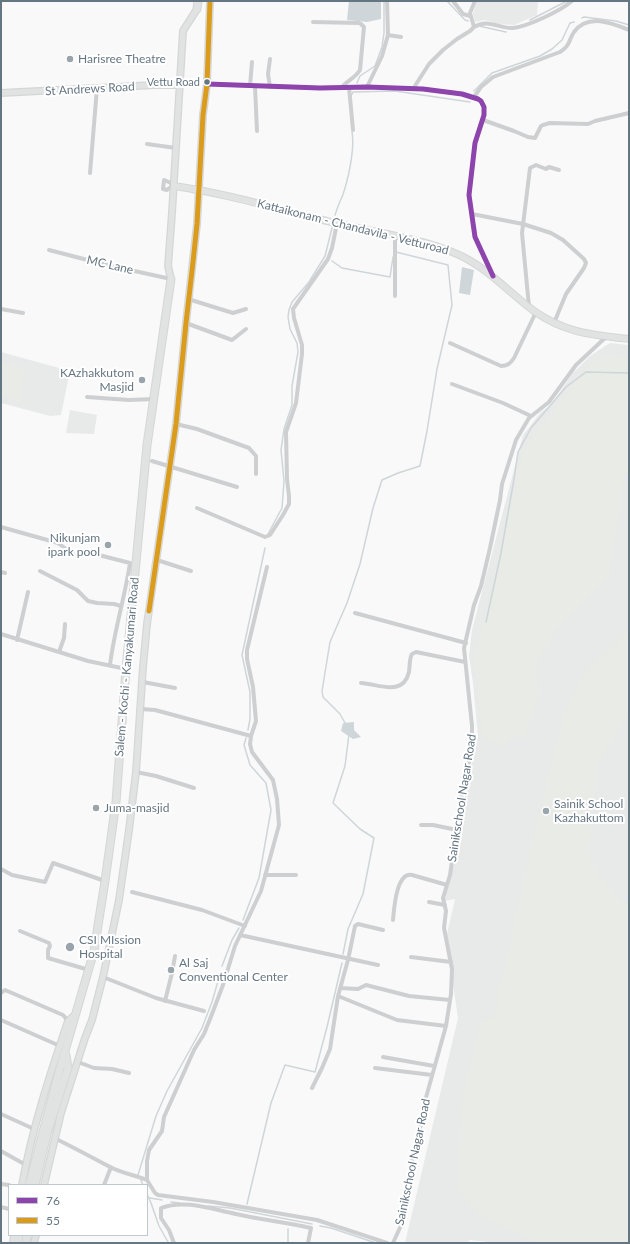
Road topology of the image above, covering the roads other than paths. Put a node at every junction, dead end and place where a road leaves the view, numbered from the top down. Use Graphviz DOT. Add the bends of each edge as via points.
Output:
graph roads {
  1 [pos="198,1"];
  2 [pos="210,1"];
  3 [pos="387,1"];
  4 [pos="453,1"];
  5 [pos="476,1"];
  6 [pos="572,1"];
  7 [pos="197,9"];
  8 [pos="470,16"];
  9 [pos="313,22"];
  10 [pos="474,27"];
  11 [pos="629,30"];
  12 [pos="388,35"];
  13 [pos="401,37"];
  14 [pos="270,59"];
  15 [pos="252,62"];
  16 [pos="207,84"];
  17 [pos="180,86"];
  18 [pos="252,86"];
  19 [pos="270,87"];
  20 [pos="349,87"];
  21 [pos="368,87"];
  22 [pos="97,88"];
  23 [pos="341,88"];
  24 [pos="414,89"];
  25 [pos="1,93"];
  26 [pos="474,97"];
  27 [pos="629,113"];
  28 [pos="483,120"];
  29 [pos="352,130"];
  30 [pos="257,131"];
  31 [pos="147,144"];
  32 [pos="176,148"];
  33 [pos="559,170"];
  34 [pos="90,173"];
  35 [pos="172,186"];
  36 [pos="198,190"];
  37 [pos="472,214"];
  38 [pos="337,223"];
  39 [pos="523,224"];
  40 [pos="395,236"];
  41 [pos="49,250"];
  42 [pos="493,276"];
  43 [pos="171,279"];
  44 [pos="395,296"];
  45 [pos="188,299"];
  46 [pos="529,307"];
  47 [pos="1,309"];
  48 [pos="246,310"];
  49 [pos="536,312"];
  50 [pos="23,313"];
  51 [pos="186,323"];
  52 [pos="554,323"];
  53 [pos="246,329"];
  54 [pos="606,337"];
  55 [pos="629,339"];
  56 [pos="450,344"];
  57 [pos="452,384"];
  58 [pos="87,397"];
  59 [pos="154,399"];
  60 [pos="531,416"];
  61 [pos="176,424"];
  62 [pos="152,461"];
  63 [pos="170,466"];
  64 [pos="256,474"];
  65 [pos="237,487"];
  66 [pos="197,508"];
  67 [pos="1,527"];
  68 [pos="87,552"];
  69 [pos="73,554"];
  70 [pos="157,560"];
  71 [pos="267,567"];
  72 [pos="40,571"];
  73 [pos="190,571"];
  74 [pos="28,592"];
  75 [pos="121,606"];
  76 [pos="355,612"];
  77 [pos="64,624"];
  78 [pos="1,634"];
  79 [pos="17,640"];
  80 [pos="466,642"];
  81 [pos="59,652"];
  82 [pos="465,662"];
  83 [pos="110,666"];
  84 [pos="126,669"];
  85 [pos="143,682"];
  86 [pos="361,683"];
  87 [pos="175,688"];
  88 [pos="141,709"];
  89 [pos="251,736"];
  90 [pos="136,772"];
  91 [pos="194,788"];
  92 [pos="421,825"];
  93 [pos="457,830"];
  94 [pos="1,869"];
  95 [pos="265,875"];
  96 [pos="296,876"];
  97 [pos="105,880"];
  98 [pos="447,885"];
  99 [pos="132,892"];
  100 [pos="429,902"];
  101 [pos="445,905"];
  102 [pos="393,920"];
  103 [pos="245,926"];
  104 [pos="383,930"];
  105 [pos="20,931"];
  106 [pos="240,935"];
  107 [pos="175,956"];
  108 [pos="411,957"];
  109 [pos="348,960"];
  110 [pos="451,962"];
  111 [pos="378,966"];
  112 [pos="89,970"];
  113 [pos="103,977"];
  114 [pos="340,988"];
  115 [pos="1,993"];
  116 [pos="338,996"];
  117 [pos="450,1000"];
  118 [pos="165,1001"];
  119 [pos="204,1010"];
  120 [pos="76,1014"];
  121 [pos="1,1020"];
  122 [pos="68,1021"];
  123 [pos="446,1026"];
  124 [pos="62,1048"];
  125 [pos="383,1057"];
  126 [pos="78,1062"];
  127 [pos="434,1066"];
  128 [pos="375,1068"];
  129 [pos="129,1073"];
  130 [pos="432,1075"];
  131 [pos="312,1088"];
  132 [pos="1,1114"];
  133 [pos="34,1129"];
  134 [pos="54,1138"];
  135 [pos="1,1151"];
  136 [pos="26,1165"];
  137 [pos="111,1167"];
  138 [pos="147,1180"];
  139 [pos="22,1184"];
  140 [pos="29,1184"];
  141 [pos="35,1184"];
  142 [pos="44,1184"];
  143 [pos="104,1184"];
  144 [pos="174,1243"];
  145 [pos="308,1243"];
  146 [pos="387,1243"];
  147 [pos="393,1243"];
  1 -- 7 [label="highway"];
  2 -- 16 [label="street"];
  3 -- 12 [label="street"];
  4 -- 8 [label="street" via="463,14"];
  5 -- 8 [label="street"];
  6 -- 10 [label="street" via="528,24 513,28 482,22"];
  7 -- 17 [label="street" via="183,31"];
  8 -- 10 [label="street"];
  9 -- 23 [label="street" via="359,23 364,26 360,70"];
  10 -- 24 [label="street" via="429,64"];
  11 -- 26 [label="street" via="601,21 581,25 567,48 493,77"];
  12 -- 13 [label="street"];
  12 -- 21 [label="street"];
  14 -- 19 [label="street"];
  15 -- 18 [label="street"];
  16 -- 18 [label="street"];
  16 -- 36 [label="street"];
  17 -- 22 [label="street, St Andrews Road"];
  17 -- 32 [label="street"];
  18 -- 19 [label="street"];
  18 -- 30 [label="street"];
  19 -- 23 [label="street"];
  20 -- 21 [label="street"];
  20 -- 23 [label="street"];
  20 -- 29 [label="street"];
  21 -- 24 [label="street"];
  22 -- 25 [label="street, St Andrews Road"];
  22 -- 34 [label="street"];
  24 -- 26 [label="street"];
  26 -- 28 [label="street" via="481,101"];
  27 -- 28 [label="street" via="588,124 543,125 535,138"];
  28 -- 37 [label="street" via="474,150 470,195"];
  31 -- 32 [label="street"];
  32 -- 35 [label="street"];
  33 -- 39 [label="street" via="536,165 530,168"];
  35 -- 36 [label="main road, Kattaikonam - Chandavila - Vetturoad"];
  35 -- 43 [label="street" via="168,266"];
  36 -- 38 [label="main road, Kattaikonam - Chandavila - Vetturoad"];
  36 -- 45 [label="street" via="197,224"];
  37 -- 39 [label="street"];
  37 -- 42 [label="street" via="475,236"];
  38 -- 40 [label="main road, Kattaikonam - Chandavila - Vetturoad"];
  38 -- 66 [label="street" via="328,259 293,309 302,354 296,402 286,432 289,504 270,535 265,537"];
  39 -- 46 [label="street"];
  39 -- 52 [label="street" via="551,233 563,240 584,259 586,264 566,294"];
  40 -- 42 [label="main road, Kattaikonam - Chandavila - Vetturoad" via="436,246 456,254"];
  40 -- 44 [label="street"];
  41 -- 43 [label="street, MC Lane"];
  42 -- 46 [label="main road, Kattaikonam - Chandavila - Vetturoad"];
  43 -- 59 [label="highway, Salem - Kochi - Kanyakumari Road"];
  45 -- 48 [label="street" via="233,313"];
  45 -- 51 [label="street"];
  46 -- 49 [label="main road, Kattaikonam - Chandavila - Vetturoad"];
  47 -- 50 [label="street"];
  49 -- 52 [label="main road, Kattaikonam - Chandavila - Vetturoad"];
  49 -- 56 [label="street" via="514,358 506,366"];
  51 -- 53 [label="street" via="232,340"];
  51 -- 61 [label="street"];
  52 -- 54 [label="main road, Kattaikonam - Chandavila - Vetturoad" via="570,330"];
  54 -- 55 [label="main road, Kattaikonam - Chandavila - Vetturoad"];
  54 -- 60 [label="street, Sainikschool Nagar Road" via="576,365 549,402"];
  57 -- 60 [label="street"];
  58 -- 59 [label="street"];
  59 -- 84 [label="highway, Salem - Kochi - Kanyakumari Road" via="147,445"];
  60 -- 80 [label="street, Sainikschool Nagar Road" via="516,440 502,484 490,548"];
  61 -- 63 [label="street"];
  61 -- 64 [label="street" via="249,448 256,456"];
  62 -- 63 [label="street"];
  63 -- 65 [label="street"];
  63 -- 70 [label="street"];
  67 -- 69 [label="street" via="58,543"];
  68 -- 75 [label="street" via="130,563"];
  70 -- 73 [label="street"];
  70 -- 85 [label="street" via="147,624"];
  71 -- 89 [label="street" via="247,650 256,716"];
  72 -- 75 [label="street" via="78,590 88,601"];
  74 -- 79 [label="street"];
  75 -- 83 [label="street"];
  76 -- 80 [label="street"];
  77 -- 81 [label="street" via="64,638"];
  78 -- 79 [label="street"];
  79 -- 81 [label="street"];
  80 -- 82 [label="street, Sainikschool Nagar Road"];
  81 -- 83 [label="street"];
  82 -- 86 [label="street" via="416,652 411,656 408,673 401,685 387,687"];
  82 -- 93 [label="street, Sainikschool Nagar Road" via="472,750"];
  83 -- 84 [label="street"];
  84 -- 97 [label="highway, Salem - Kochi - Kanyakumari Road" via="116,802"];
  85 -- 87 [label="street"];
  85 -- 88 [label="street"];
  88 -- 89 [label="street" via="155,710"];
  88 -- 90 [label="street"];
  89 -- 95 [label="street" via="252,752 273,780 278,805 279,825"];
  90 -- 91 [label="street"];
  90 -- 113 [label="street" via="119,900"];
  92 -- 93 [label="street"];
  93 -- 98 [label="street, Sainikschool Nagar Road"];
  94 -- 97 [label="street" via="45,882 53,863"];
  95 -- 96 [label="street"];
  95 -- 103 [label="street" via="261,891"];
  97 -- 112 [label="highway, Salem - Kochi - Kanyakumari Road"];
  98 -- 101 [label="street, Sainikschool Nagar Road" via="443,898"];
  98 -- 102 [label="street" via="405,876 396,894"];
  99 -- 103 [label="street" via="202,910"];
  100 -- 101 [label="street"];
  101 -- 110 [label="street, Sainikschool Nagar Road" via="444,928"];
  103 -- 106 [label="street"];
  104 -- 109 [label="street" via="356,924"];
  105 -- 112 [label="street" via="49,943 48,958"];
  106 -- 109 [label="street"];
  106 -- 138 [label="street" via="204,1034 194,1050 164,1117 162,1131 149,1150"];
  107 -- 118 [label="street"];
  108 -- 110 [label="street"];
  109 -- 111 [label="street"];
  109 -- 114 [label="street"];
  110 -- 117 [label="street, Sainikschool Nagar Road"];
  112 -- 120 [label="highway, Salem - Kochi - Kanyakumari Road"];
  113 -- 118 [label="street"];
  113 -- 126 [label="street"];
  114 -- 116 [label="street"];
  114 -- 117 [label="street" via="358,989 366,985 409,996"];
  115 -- 122 [label="street" via="5,990 63,1015"];
  116 -- 123 [label="street" via="398,1020"];
  116 -- 131 [label="street" via="330,1049"];
  117 -- 123 [label="street, Sainikschool Nagar Road"];
  118 -- 119 [label="street"];
  120 -- 122 [label="street"];
  120 -- 124 [label="highway, Salem - Kochi - Kanyakumari Road"];
  121 -- 124 [label="street"];
  122 -- 124 [label="street"];
  123 -- 127 [label="street, Sainikschool Nagar Road"];
  124 -- 133 [label="street"];
  124 -- 140 [label="highway, Salem - Kochi - Kanyakumari Road" via="60,1068"];
  124 -- 141 [label="highway, Salem - Kochi - Kanyakumari Road" via="68,1068 47,1134"];
  125 -- 127 [label="street"];
  126 -- 129 [label="street" via="94,1068"];
  126 -- 134 [label="street"];
  127 -- 130 [label="street, Sainikschool Nagar Road"];
  128 -- 130 [label="street"];
  130 -- 147 [label="street, Sainikschool Nagar Road" via="413,1154 403,1220"];
  132 -- 133 [label="street"];
  133 -- 136 [label="street"];
  134 -- 137 [label="street"];
  134 -- 142 [label="street"];
  135 -- 136 [label="street"];
  136 -- 139 [label="street"];
  137 -- 138 [label="street"];
  137 -- 143 [label="street"];
  138 -- 146 [label="street" via="158,1195 317,1220"];
  144 -- 145 [label="street" via="161,1218 161,1208 176,1204 205,1207 311,1228"];
}
